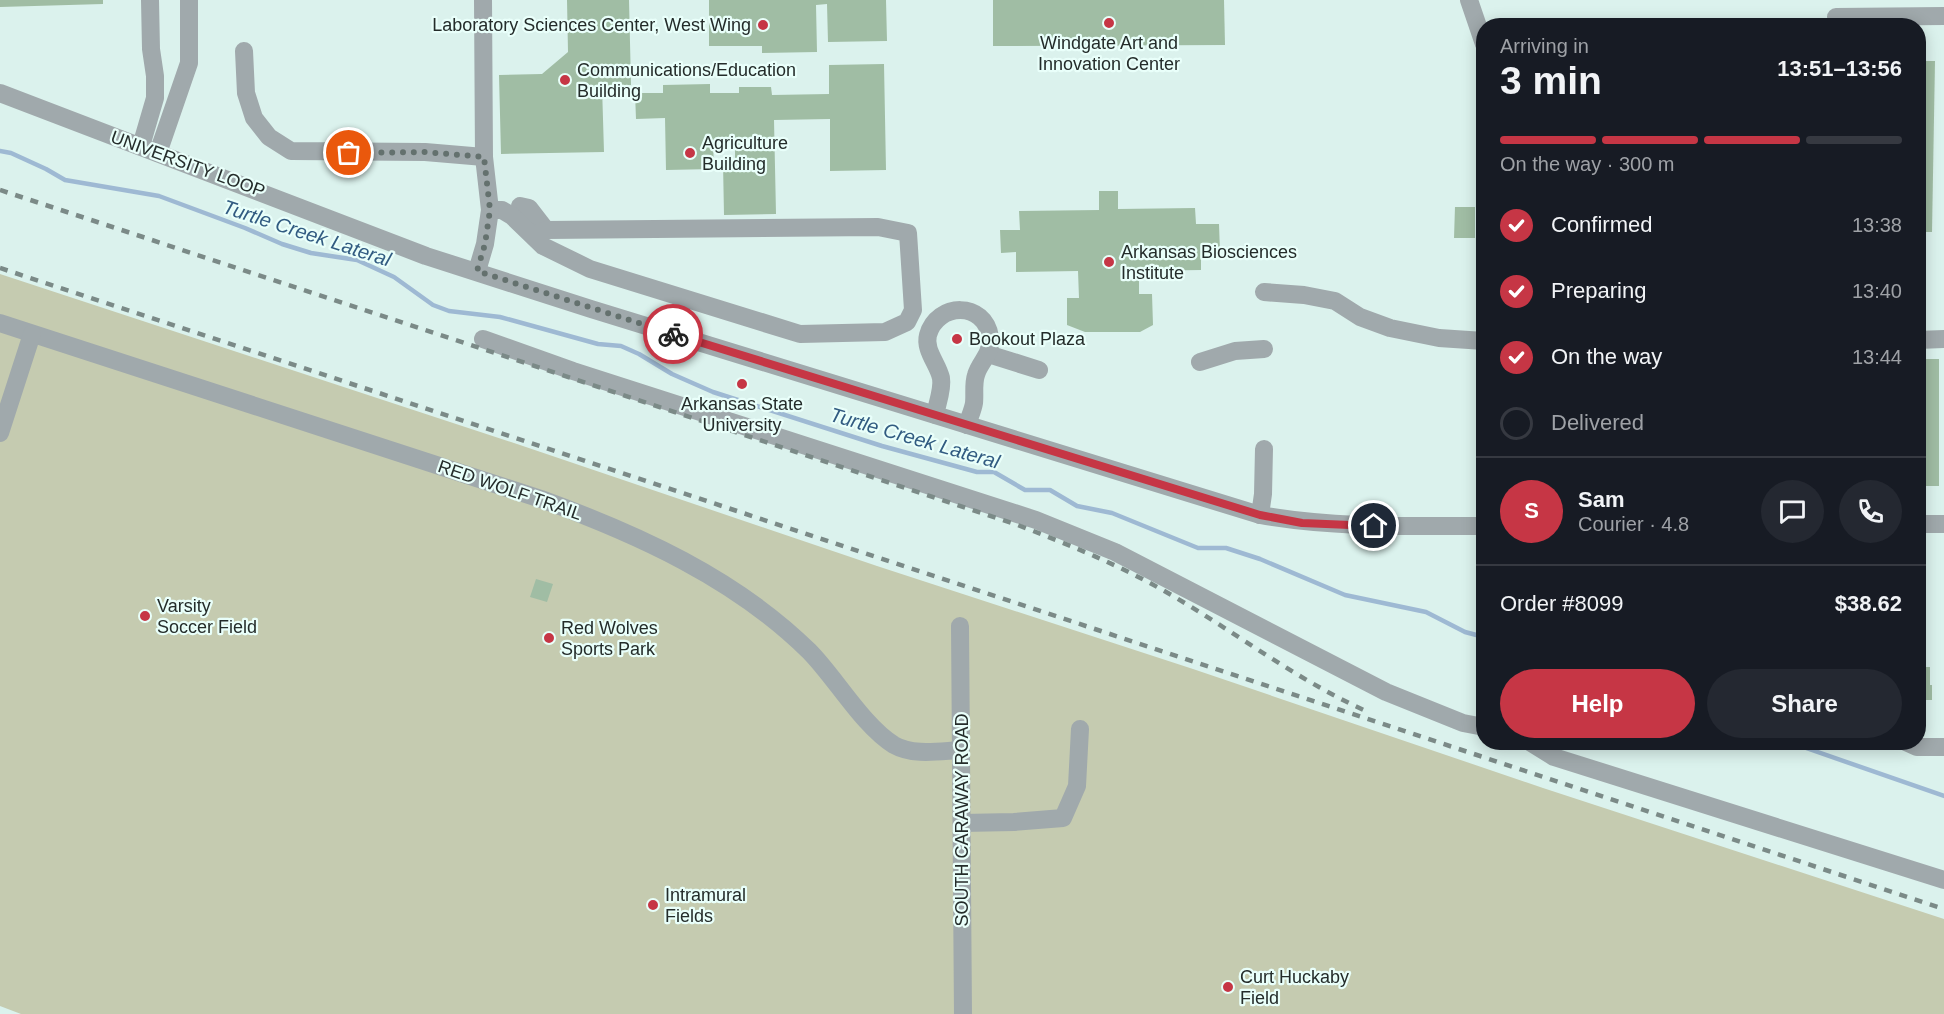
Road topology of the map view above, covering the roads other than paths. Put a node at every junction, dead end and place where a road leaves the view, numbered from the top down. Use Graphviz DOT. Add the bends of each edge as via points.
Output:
graph roads {
  1 [pos="150,0"];
  2 [pos="189,0"];
  3 [pos="483,0"];
  4 [pos="1469,0"];
  5 [pos="1944,16"];
  6 [pos="1836,17"];
  7 [pos="1476,21"];
  8 [pos="244,51"];
  9 [pos="0,93"];
  10 [pos="149,150"];
  11 [pos="484,157"];
  12 [pos="520,206"];
  13 [pos="496,210"];
  14 [pos="541,234"];
  15 [pos="477,271"];
  16 [pos="1264,292"];
  17 [pos="0,323"];
  18 [pos="32,334"];
  19 [pos="483,339"];
  20 [pos="1944,339"];
  21 [pos="1476,340"];
  22 [pos="1926,340"];
  23 [pos="1264,350"];
  24 [pos="988,354"];
  25 [pos="1200,363"];
  26 [pos="1039,370"];
  27 [pos="935,415"];
  28 [pos="967,425"];
  29 [pos="0,433"];
  30 [pos="1264,449"];
  31 [pos="1260,515"];
  32 [pos="1926,524"];
  33 [pos="1944,524"];
  34 [pos="1476,526"];
  35 [pos="960,626"];
  36 [pos="1476,725"];
  37 [pos="1080,729"];
  38 [pos="1926,747"];
  39 [pos="1944,747"];
  40 [pos="961,750"];
  41 [pos="1543,750"];
  42 [pos="962,823"];
  43 [pos="1944,880"];
  44 [pos="963,1014"];
  1 -- 10 [label="street" via="155,98"];
  2 -- 10 [label="street" via="189,63"];
  3 -- 11 [label="street"];
  4 -- 7 [label="street"];
  5 -- 6 [label="street"];
  8 -- 11 [label="street" via="246,93 254,118 269,137 291,151 425,152"];
  9 -- 10 [label="street, UNIVERSITY LOOP"];
  10 -- 15 [label="street, UNIVERSITY LOOP" via="426,256"];
  11 -- 13 [label="street"];
  12 -- 14 [label="street" via="529,208"];
  13 -- 14 [label="street"];
  13 -- 15 [label="street"];
  14 -- 14 [label="street" via="543,246 590,269 800,334 885,332 907,322 913,310 908,233 878,227"];
  15 -- 27 [label="street, UNIVERSITY LOOP"];
  16 -- 21 [label="street" via="1335,301 1390,328"];
  17 -- 18 [label="street, RED WOLF TRAIL"];
  18 -- 29 [label="street"];
  18 -- 40 [label="street, RED WOLF TRAIL" via="541,500 647,542 744,598 777,623 808,651 869,723 895,745 909,751"];
  19 -- 36 [label="street" via="1035,520 1115,552 1386,692"];
  20 -- 22 [label="street"];
  23 -- 25 [label="street" via="1234,351"];
  24 -- 26 [label="street"];
  24 -- 27 [label="street" via="990,336 972,311 959,309 935,321 928,335 941,379"];
  24 -- 28 [label="street" via="976,375 974,405"];
  27 -- 28 [label="street, UNIVERSITY LOOP"];
  28 -- 31 [label="street, UNIVERSITY LOOP"];
  30 -- 31 [label="street"];
  31 -- 34 [label="street, UNIVERSITY LOOP" via="1313,523"];
  32 -- 33 [label="street"];
  35 -- 40 [label="street, SOUTH CARAWAY ROAD"];
  37 -- 42 [label="street" via="1077,786 1063,818"];
  38 -- 39 [label="street"];
  40 -- 42 [label="street, SOUTH CARAWAY ROAD"];
  41 -- 43 [label="street" via="1554,757"];
  42 -- 44 [label="street, SOUTH CARAWAY ROAD"];
}
